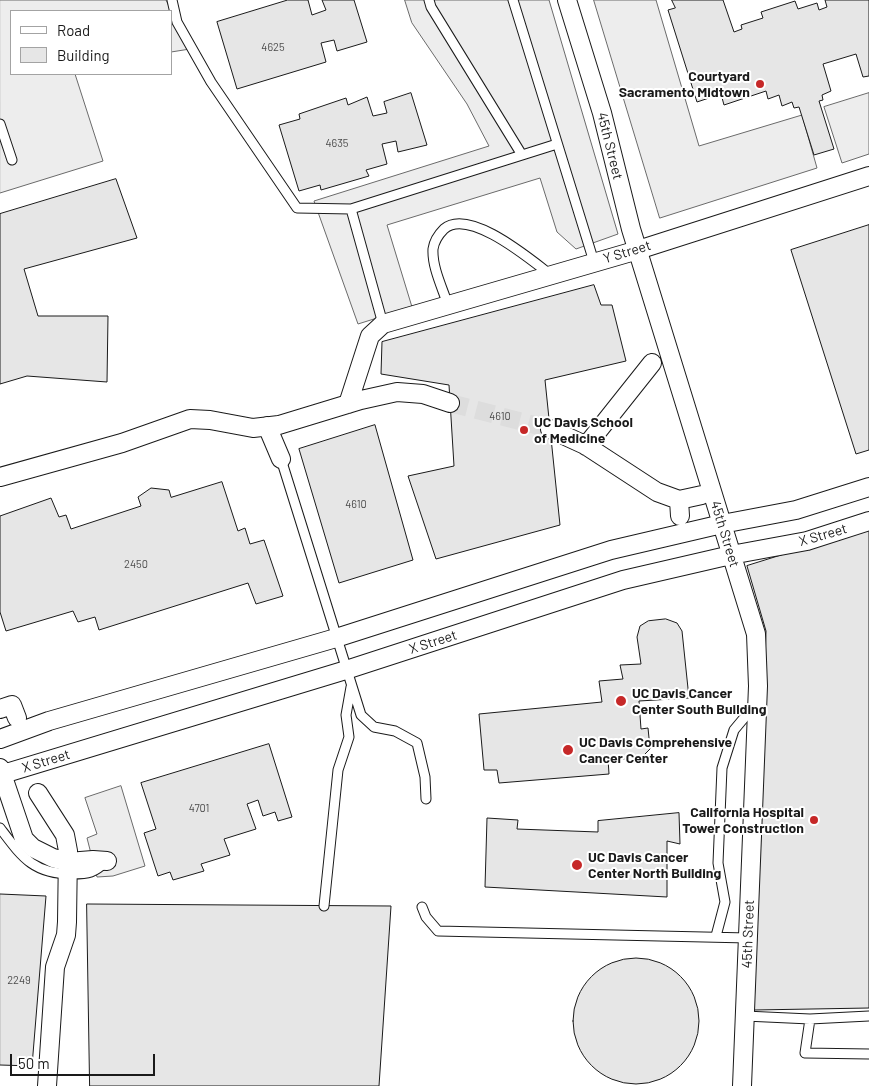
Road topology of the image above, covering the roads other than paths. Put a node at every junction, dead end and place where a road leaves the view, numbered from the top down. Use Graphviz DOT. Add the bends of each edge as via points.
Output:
graph roads {
  1 [pos="172,0"];
  2 [pos="429,0"];
  3 [pos="513,0"];
  4 [pos="567,0"];
  5 [pos="0,124"];
  6 [pos="557,144"];
  7 [pos="522,155"];
  8 [pos="12,160"];
  9 [pos="869,176"];
  10 [pos="351,209"];
  11 [pos="638,250"];
  12 [pos="594,262"];
  13 [pos="552,275"];
  14 [pos="448,304"];
  15 [pos="383,324"];
  16 [pos="652,363"];
  17 [pos="450,403"];
  18 [pos="348,404"];
  19 [pos="267,426"];
  20 [pos="550,429"];
  21 [pos="586,446"];
  22 [pos="281,459"];
  23 [pos="0,477"];
  24 [pos="869,487"];
  25 [pos="702,495"];
  26 [pos="869,521"];
  27 [pos="722,524"];
  28 [pos="731,555"];
  29 [pos="336,638"];
  30 [pos="346,670"];
  31 [pos="351,687"];
  32 [pos="757,702"];
  33 [pos="0,739"];
  34 [pos="1,772"];
  35 [pos="32,791"];
  36 [pos="426,799"];
  37 [pos="0,828"];
  38 [pos="107,861"];
  39 [pos="68,868"];
  40 [pos="324,906"];
  41 [pos="422,908"];
  42 [pos="716,936"];
  43 [pos="748,938"];
  44 [pos="745,1016"];
  45 [pos="869,1016"];
  46 [pos="810,1019"];
  47 [pos="869,1054"];
  48 [pos="47,1086"];
  49 [pos="742,1086"];
  1 -- 10 [label="lane" via="177,22 211,82 297,208"];
  2 -- 7 [label="lane"];
  3 -- 6 [label="lane"];
  4 -- 11 [label="street, 45th Street" via="602,112"];
  5 -- 8 [label="lane"];
  6 -- 7 [label="lane"];
  6 -- 12 [label="lane"];
  7 -- 10 [label="lane"];
  9 -- 11 [label="street, Y Street"];
  10 -- 15 [label="lane"];
  11 -- 12 [label="street, Y Street"];
  11 -- 27 [label="street, 45th Street"];
  12 -- 13 [label="street, Y Street"];
  13 -- 14 [label="street, Y Street"];
  13 -- 14 [label="lane" via="486,230 461,224 448,226 439,234 433,248 434,263"];
  14 -- 15 [label="street, Y Street"];
  15 -- 18 [label="street" via="370,336"];
  16 -- 21 [label="street"];
  17 -- 18 [label="street" via="423,394 397,392"];
  18 -- 19 [label="street"];
  19 -- 22 [label="street"];
  19 -- 23 [label="street" via="252,428 190,419 122,443"];
  20 -- 21 [label="street"];
  21 -- 25 [label="street" via="679,508"];
  22 -- 29 [label="lane"];
  24 -- 27 [label="street" via="796,510"];
  26 -- 28 [label="street, X Street" via="808,540"];
  27 -- 28 [label="street, 45th Street"];
  27 -- 29 [label="street" via="611,550"];
  28 -- 30 [label="street, X Street" via="623,580"];
  28 -- 32 [label="street, 45th Street" via="756,634"];
  29 -- 30 [label="lane"];
  29 -- 33 [label="street" via="50,721"];
  30 -- 31 [label="lane"];
  30 -- 34 [label="street, X Street"];
  31 -- 36 [label="lane" via="361,715 374,727 395,731 417,743"];
  31 -- 40 [label="lane" via="346,715 348,736 338,770"];
  32 -- 42 [label="lane" via="734,730 722,768 718,863 726,902"];
  32 -- 43 [label="street, 45th Street"];
  34 -- 39 [label="street" via="24,838 32,848"];
  35 -- 39 [label="street" via="65,836"];
  37 -- 39 [label="lane" via="23,858 40,870"];
  38 -- 39 [label="street" via="93,860"];
  39 -- 48 [label="street" via="66,935 55,967"];
  41 -- 42 [label="lane" via="438,931"];
  42 -- 43 [label="lane"];
  43 -- 44 [label="street, 45th Street"];
  44 -- 46 [label="lane"];
  44 -- 49 [label="street, 45th Street"];
  45 -- 46 [label="lane"];
  46 -- 47 [label="lane" via="805,1053"];
}
